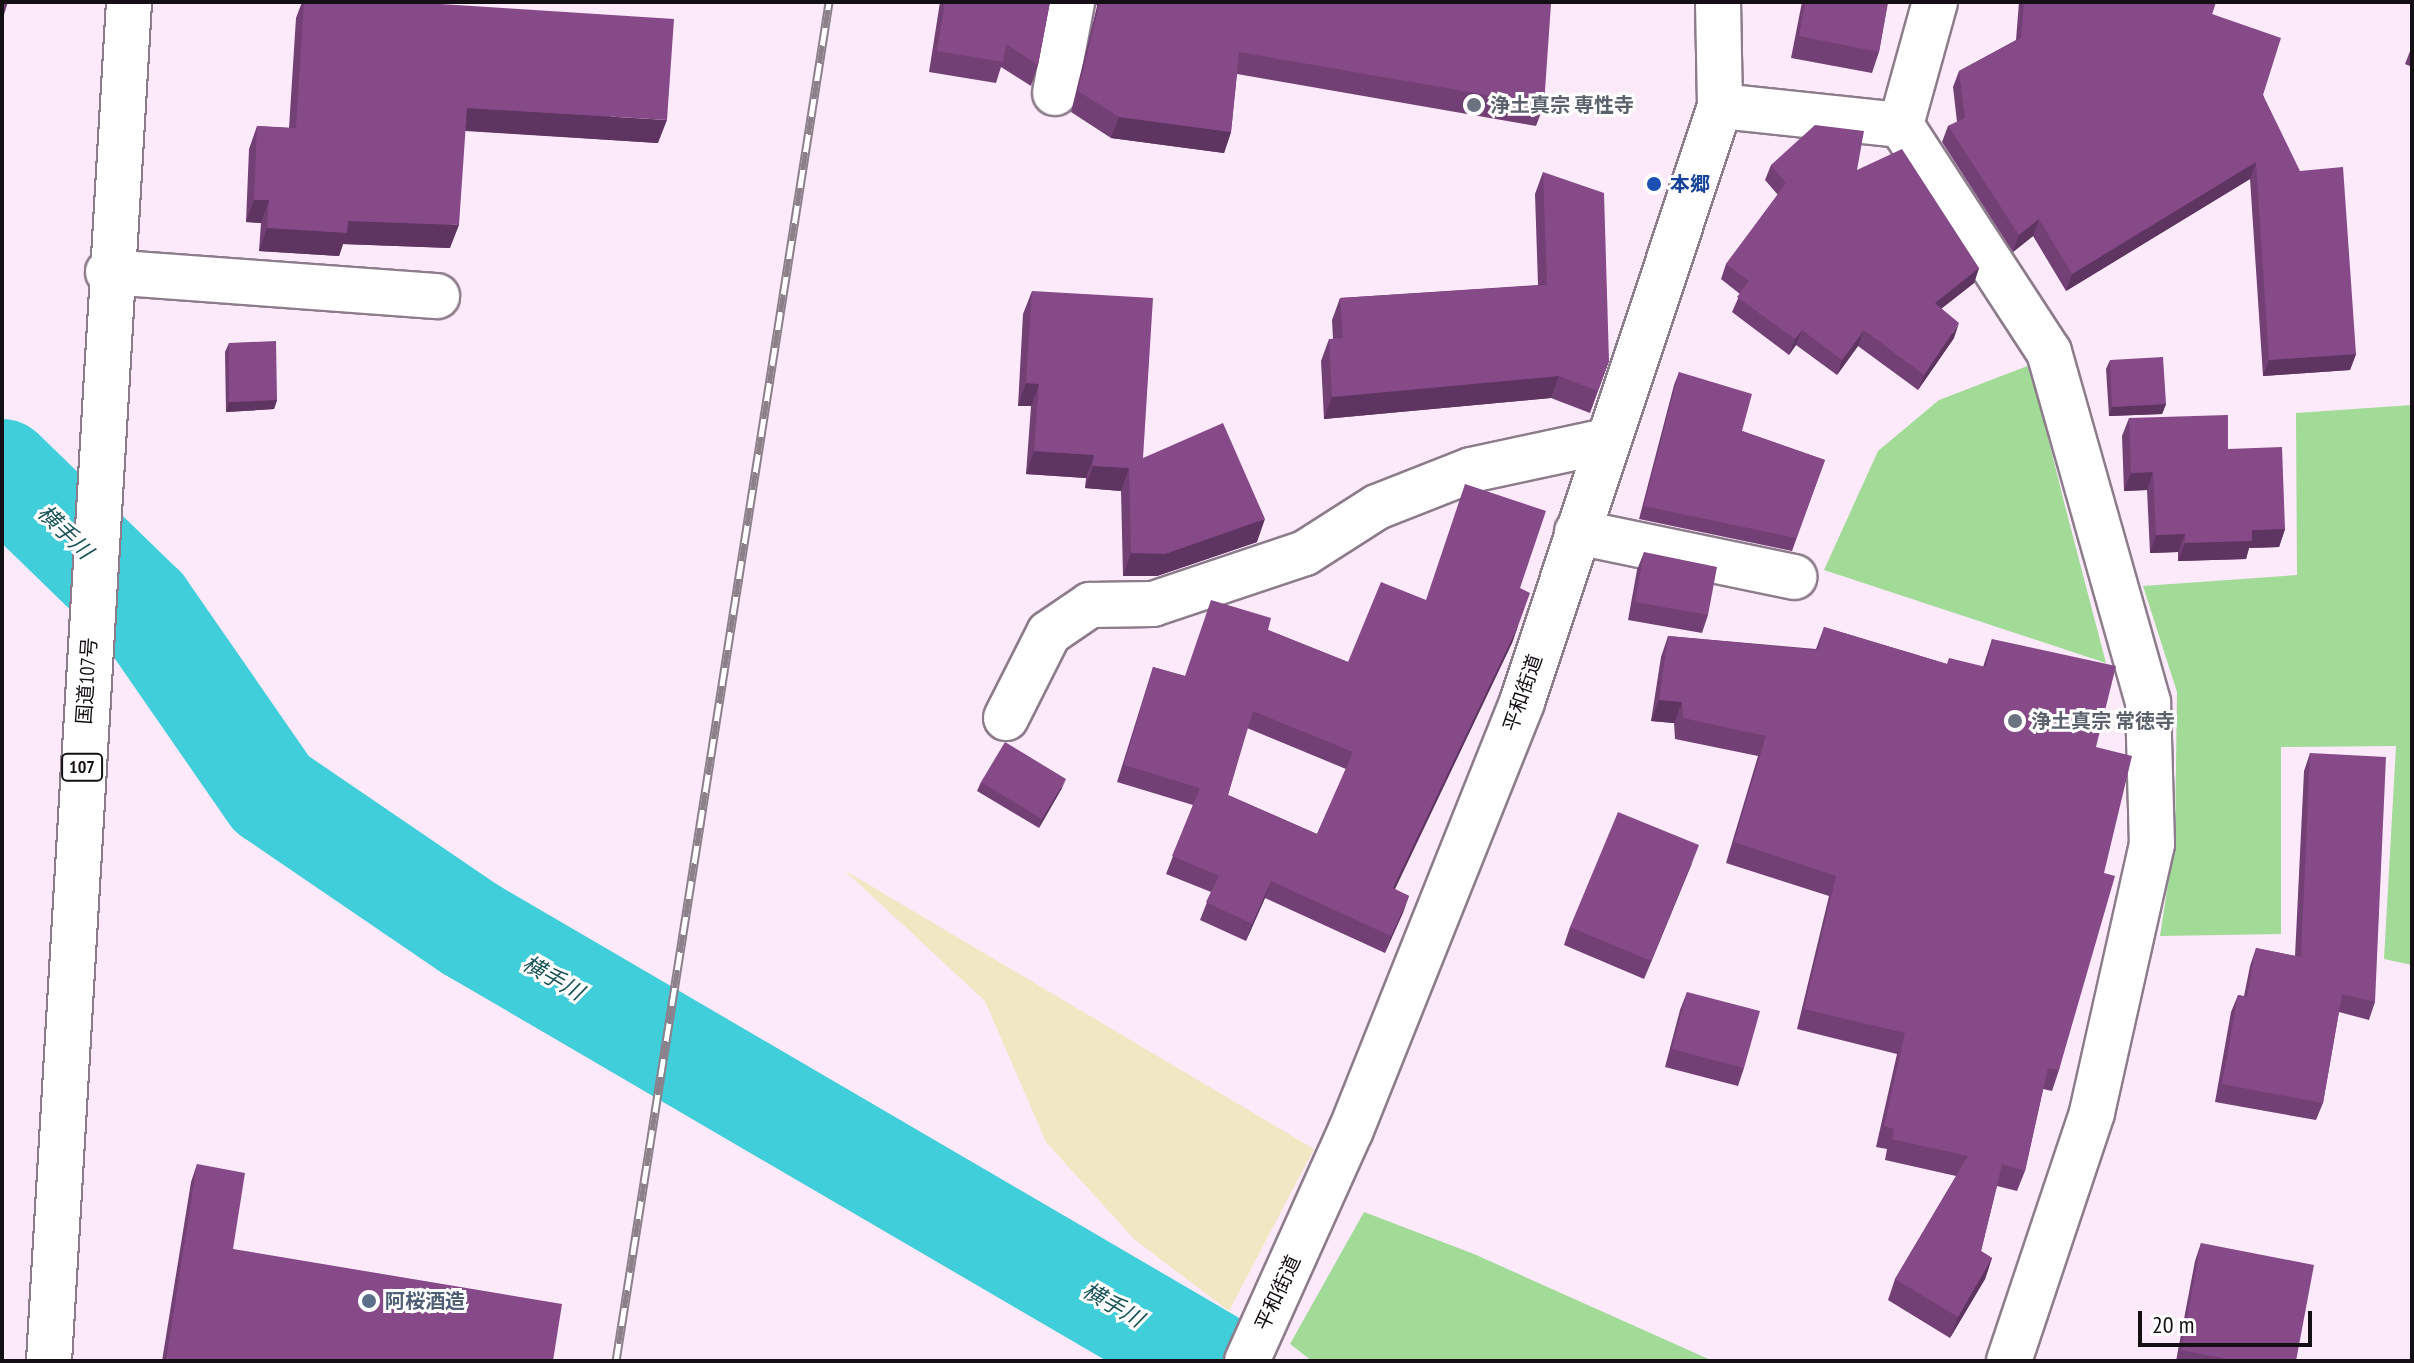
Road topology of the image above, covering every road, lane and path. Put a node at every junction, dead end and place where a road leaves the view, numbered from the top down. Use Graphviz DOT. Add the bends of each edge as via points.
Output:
graph roads {
  1 [pos="129,2"];
  2 [pos="1072,2"];
  3 [pos="1718,2"];
  4 [pos="1935,2"];
  5 [pos="1055,93"];
  6 [pos="1720,106"];
  7 [pos="1901,125"];
  8 [pos="108,272"];
  9 [pos="437,296"];
  10 [pos="1606,441"];
  11 [pos="1577,532"];
  12 [pos="1794,577"];
  13 [pos="1006,718"];
  14 [pos="49,1361"];
  15 [pos="1247,1361"];
  16 [pos="2009,1361"];
  1 -- 8 [label="main road, 国道107号 / 107"];
  2 -- 5 [label="main road"];
  3 -- 6 [label="main road, 平和街道"];
  4 -- 7 [label="main road"];
  6 -- 7 [label="main road"];
  6 -- 10 [label="main road, 平和街道"];
  7 -- 16 [label="main road" via="2049,352 2148,702 2152,844 2092,1113"];
  8 -- 9 [label="main road"];
  8 -- 14 [label="main road, 国道107号 / 107"];
  10 -- 11 [label="main road, 平和街道"];
  10 -- 13 [label="main road" via="1471,470 1377,507 1305,553 1153,604 1090,605 1049,633"];
  11 -- 12 [label="main road"];
  11 -- 15 [label="main road, 平和街道" via="1522,702 1334,1171"];
}
